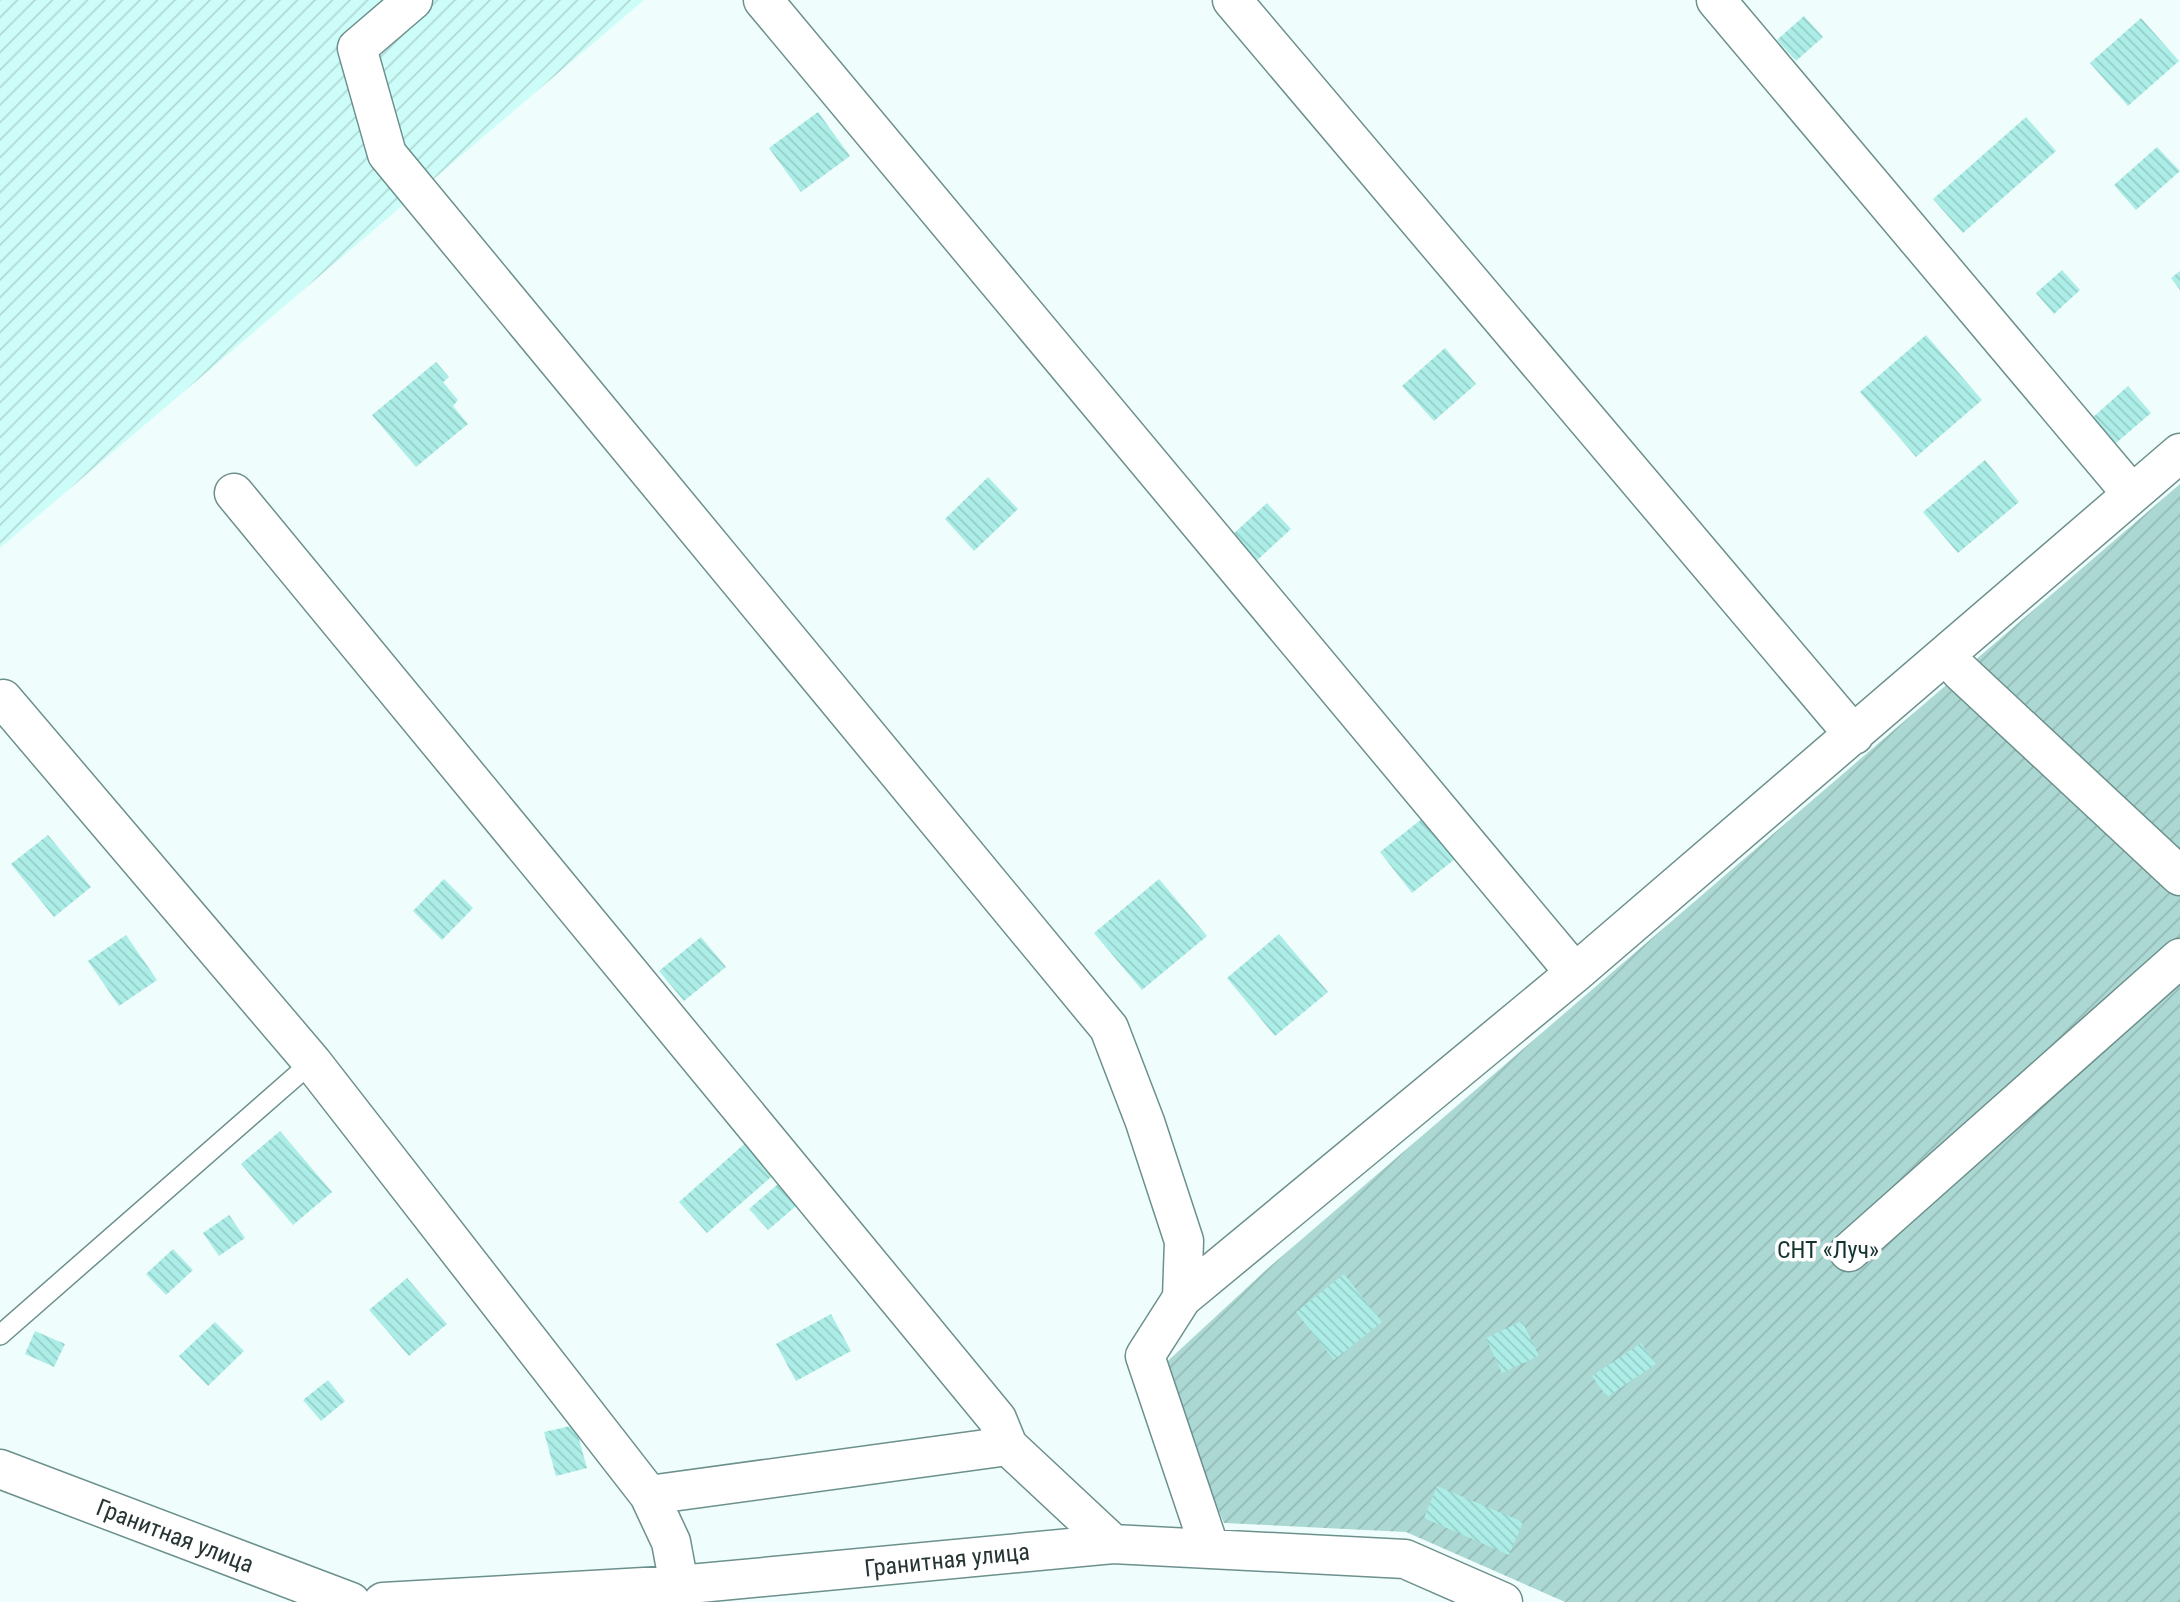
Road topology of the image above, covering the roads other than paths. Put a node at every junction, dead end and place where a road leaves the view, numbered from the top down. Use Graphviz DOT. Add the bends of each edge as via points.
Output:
graph roads {
  1 [pos="413,0"];
  2 [pos="763,0"];
  3 [pos="1233,0"];
  4 [pos="1716,0"];
  5 [pos="2180,453"];
  6 [pos="234,493"];
  7 [pos="2132,494"];
  8 [pos="1960,671"];
  9 [pos="3,699"];
  10 [pos="1854,735"];
  11 [pos="2180,876"];
  12 [pos="2180,958"];
  13 [pos="1575,973"];
  14 [pos="312,1062"];
  15 [pos="1849,1252"];
  16 [pos="1182,1298"];
  17 [pos="0,1335"];
  18 [pos="1007,1446"];
  19 [pos="0,1469"];
  20 [pos="649,1495"];
  21 [pos="1113,1544"];
  22 [pos="1210,1549"];
  23 [pos="679,1586"];
  24 [pos="351,1602"];
  25 [pos="383,1602"];
  26 [pos="1503,1602"];
  1 -- 16 [label="street" via="357,47 387,154 1110,1028 1184,1241"];
  2 -- 13 [label="street"];
  3 -- 10 [label="street"];
  4 -- 7 [label="street"];
  5 -- 7 [label="street"];
  6 -- 18 [label="street" via="997,1419"];
  7 -- 10 [label="street"];
  8 -- 11 [label="street"];
  9 -- 14 [label="street"];
  10 -- 13 [label="street"];
  12 -- 15 [label="street"];
  13 -- 16 [label="street"];
  14 -- 17 [label="lane"];
  14 -- 20 [label="street"];
  16 -- 22 [label="street" via="1145,1356"];
  18 -- 20 [label="street"];
  18 -- 21 [label="street"];
  19 -- 24 [label="street, Гранитная улица"];
  20 -- 23 [label="street" via="671,1542"];
  21 -- 22 [label="street, Гранитная улица"];
  21 -- 23 [label="street, Гранитная улица"];
  22 -- 26 [label="street, Гранитная улица" via="1405,1559"];
  23 -- 25 [label="street, Гранитная улица"];
}
